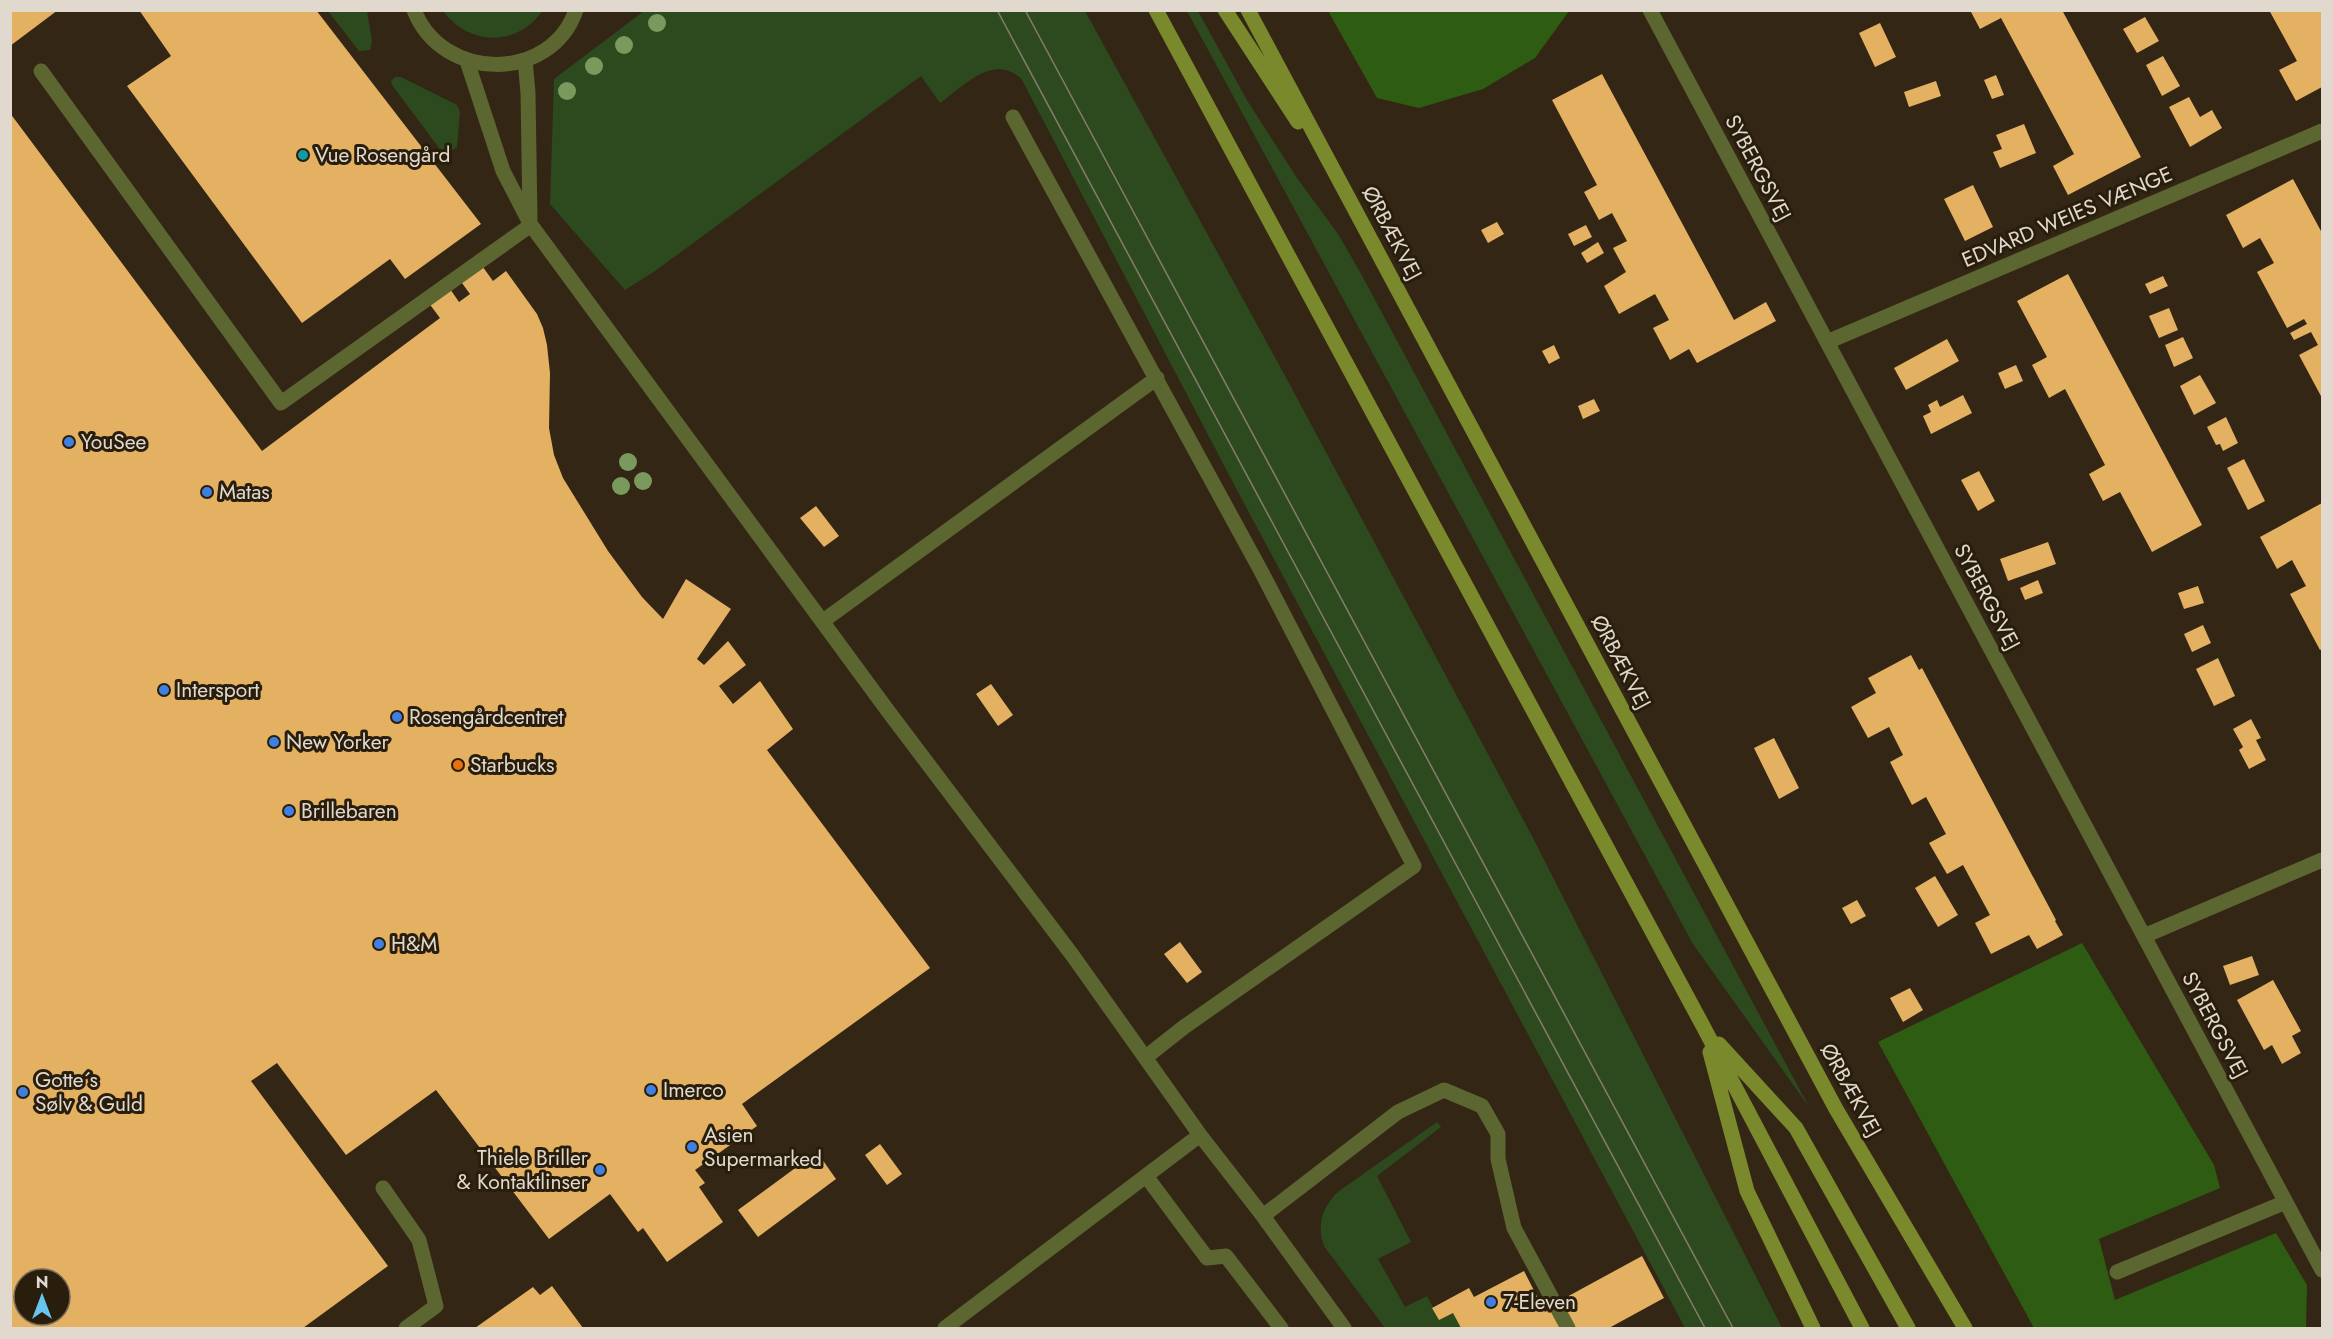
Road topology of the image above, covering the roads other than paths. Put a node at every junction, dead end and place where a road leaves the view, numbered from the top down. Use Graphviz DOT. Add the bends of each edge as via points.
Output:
graph roads {
  1 [pos="414,10"];
  2 [pos="576,10"];
  3 [pos="1156,10"];
  4 [pos="1225,10"];
  5 [pos="1248,10"];
  6 [pos="1650,10"];
  7 [pos="525,60"];
  8 [pos="467,61"];
  9 [pos="41,71"];
  10 [pos="1013,117"];
  11 [pos="2322,131"];
  12 [pos="1354,207"];
  13 [pos="531,225"];
  14 [pos="1827,342"];
  15 [pos="1157,378"];
  16 [pos="823,621"];
  17 [pos="2322,860"];
  18 [pos="2144,936"];
  19 [pos="1703,1026"];
  20 [pos="1146,1057"];
  21 [pos="1200,1135"];
  22 [pos="1146,1176"];
  23 [pos="383,1188"];
  24 [pos="2286,1202"];
  25 [pos="1263,1216"];
  26 [pos="2322,1270"];
  27 [pos="2117,1272"];
  28 [pos="1275,1326"];
  29 [pos="406,1329"];
  30 [pos="945,1329"];
  31 [pos="1344,1329"];
  32 [pos="1568,1329"];
  33 [pos="1813,1329"];
  34 [pos="1862,1329"];
  35 [pos="1908,1329"];
  36 [pos="1965,1329"];
  1 -- 8 [label="street" via="430,37"];
  2 -- 7 [label="street" via="561,35"];
  3 -- 19 [label="main road"];
  4 -- 12 [label="main road"];
  5 -- 12 [label="main road, ØRBÆKVEJ"];
  6 -- 14 [label="street, SYBERGSVEJ"];
  7 -- 8 [label="street" via="506,65"];
  7 -- 13 [label="street"];
  8 -- 13 [label="street" via="503,171"];
  9 -- 13 [label="street" via="281,403"];
  10 -- 15 [label="street"];
  11 -- 14 [label="street, EDVARD WEIES VÆNGE"];
  12 -- 36 [label="main road, ØRBÆKVEJ" via="1836,1108"];
  13 -- 16 [label="street"];
  14 -- 18 [label="street, SYBERGSVEJ"];
  15 -- 16 [label="street"];
  15 -- 20 [label="street" via="1414,866"];
  16 -- 20 [label="street"];
  17 -- 18 [label="street"];
  18 -- 24 [label="street, SYBERGSVEJ"];
  19 -- 33 [label="main road" via="1747,1191"];
  19 -- 34 [label="main road"];
  19 -- 35 [label="main road" via="1796,1128"];
  20 -- 21 [label="street"];
  21 -- 22 [label="street"];
  21 -- 25 [label="street"];
  22 -- 28 [label="street" via="1207,1258 1226,1256"];
  22 -- 30 [label="street"];
  23 -- 29 [label="street" via="419,1240 436,1306"];
  24 -- 26 [label="street, SYBERGSVEJ"];
  24 -- 27 [label="street"];
  25 -- 31 [label="street"];
  25 -- 32 [label="street" via="1398,1112 1444,1090 1482,1106 1498,1134 1498,1159 1514,1228"];
}
